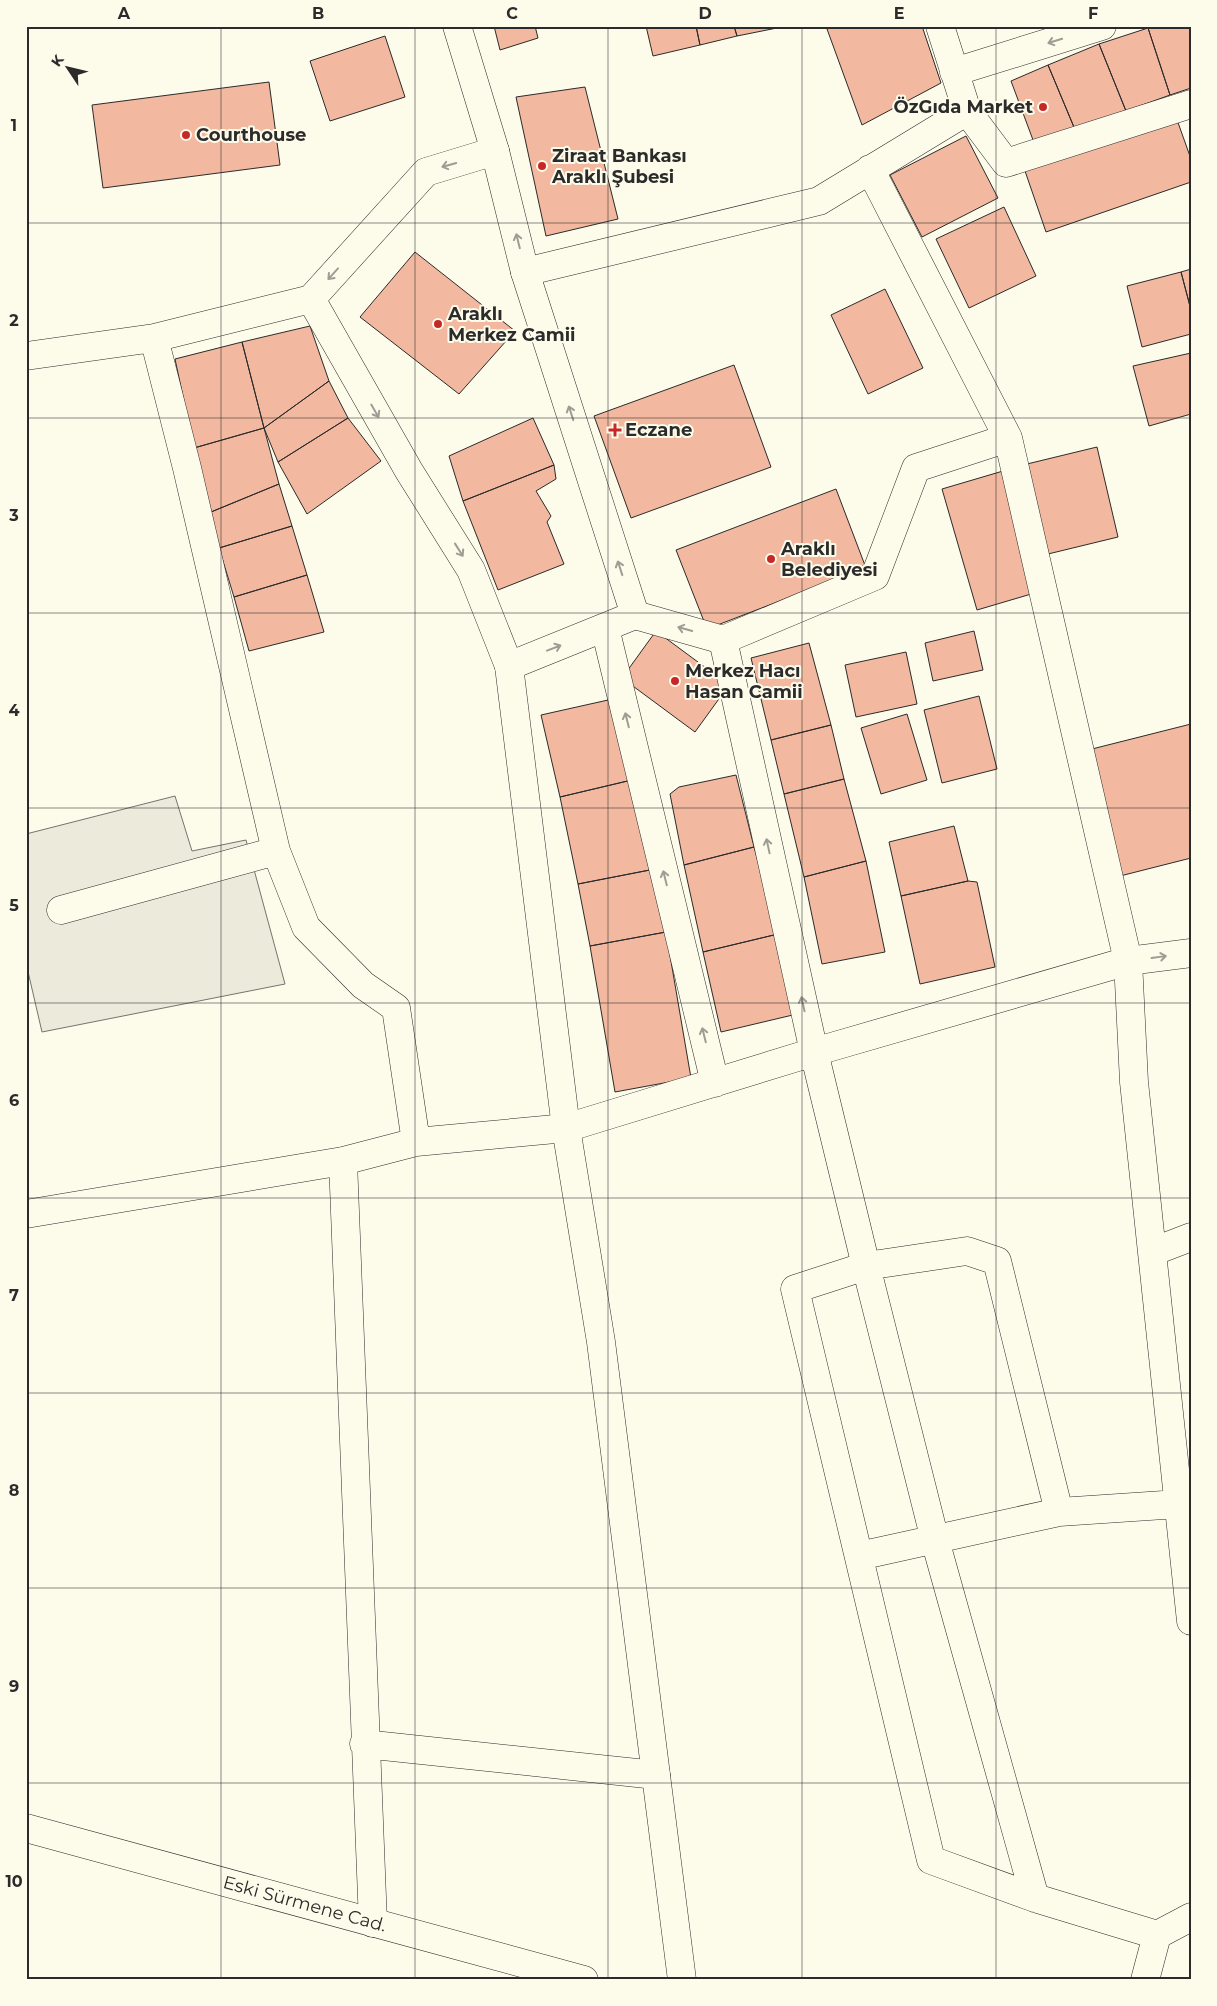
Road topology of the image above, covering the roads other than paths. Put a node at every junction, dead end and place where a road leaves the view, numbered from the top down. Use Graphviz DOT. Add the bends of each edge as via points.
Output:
graph roads {
  1 [pos="457,26"];
  2 [pos="940,26"];
  3 [pos="1102,26"];
  4 [pos="954,72"];
  5 [pos="1191,104"];
  6 [pos="967,111"];
  7 [pos="495,151"];
  8 [pos="870,169"];
  9 [pos="525,272"];
  10 [pos="310,299"];
  11 [pos="154,338"];
  12 [pos="26,356"];
  13 [pos="1008,438"];
  14 [pos="635,615"];
  15 [pos="604,628"];
  16 [pos="724,640"];
  17 [pos="509,666"];
  18 [pos="276,851"];
  19 [pos="60,910"];
  20 [pos="1191,953"];
  21 [pos="1128,961"];
  22 [pos="814,1052"];
  23 [pos="715,1083"];
  24 [pos="566,1128"];
  25 [pos="416,1142"];
  26 [pos="343,1161"];
  27 [pos="26,1214"];
  28 [pos="1191,1237"];
  29 [pos="1152,1252"];
  30 [pos="866,1266"];
  31 [pos="1185,1506"];
  32 [pos="1059,1512"];
  33 [pos="935,1540"];
  34 [pos="859,1556"];
  35 [pos="1191,1621"];
  36 [pos="364,1744"];
  37 [pos="656,1775"];
  38 [pos="26,1828"];
  39 [pos="1035,1898"];
  40 [pos="1191,1917"];
  41 [pos="373,1923"];
  42 [pos="1157,1935"];
  43 [pos="584,1980"];
  44 [pos="682,1980"];
  45 [pos="1145,1980"];
  1 -- 7 [label="street"];
  2 -- 4 [label="street"];
  3 -- 4 [label="street, one-way"];
  4 -- 6 [label="street"];
  5 -- 6 [label="street" via="1006,163"];
  6 -- 8 [label="street"];
  9 -- 7 [label="street, one-way"];
  7 -- 10 [label="street, one-way" via="426,172"];
  8 -- 9 [label="street" via="819,201"];
  8 -- 13 [label="street"];
  14 -- 9 [label="street, one-way"];
  10 -- 11 [label="street"];
  10 -- 17 [label="street, one-way" via="409,471 471,570"];
  11 -- 12 [label="street"];
  11 -- 18 [label="street"];
  13 -- 16 [label="street" via="916,468 875,576"];
  13 -- 21 [label="street"];
  14 -- 15 [label="street"];
  16 -- 14 [label="street, one-way"];
  17 -- 15 [label="street, one-way"];
  23 -- 15 [label="street, one-way"];
  22 -- 16 [label="street, one-way"];
  17 -- 24 [label="street"];
  18 -- 19 [label="street"];
  18 -- 25 [label="street" via="306,927 363,985 396,1008"];
  21 -- 20 [label="street, one-way"];
  21 -- 22 [label="street"];
  21 -- 29 [label="street" via="1134,1082"];
  22 -- 23 [label="street"];
  22 -- 30 [label="street"];
  23 -- 24 [label="street"];
  24 -- 25 [label="street"];
  24 -- 37 [label="street" via="601,1342"];
  25 -- 26 [label="street"];
  26 -- 27 [label="street"];
  26 -- 36 [label="street"];
  28 -- 29 [label="street"];
  29 -- 31 [label="street"];
  30 -- 32 [label="street" via="967,1250 997,1261"];
  30 -- 33 [label="street"];
  30 -- 34 [label="street" via="795,1290"];
  31 -- 32 [label="street"];
  31 -- 35 [label="street"];
  32 -- 33 [label="street"];
  33 -- 34 [label="street"];
  33 -- 39 [label="street"];
  34 -- 39 [label="street" via="931,1860"];
  36 -- 37 [label="street"];
  36 -- 41 [label="street"];
  37 -- 44 [label="street"];
  38 -- 41 [label="street, Eski Sürmene Cad."];
  39 -- 42 [label="street"];
  40 -- 42 [label="street"];
  41 -- 43 [label="street, Eski Sürmene Cad."];
  42 -- 45 [label="street"];
}
